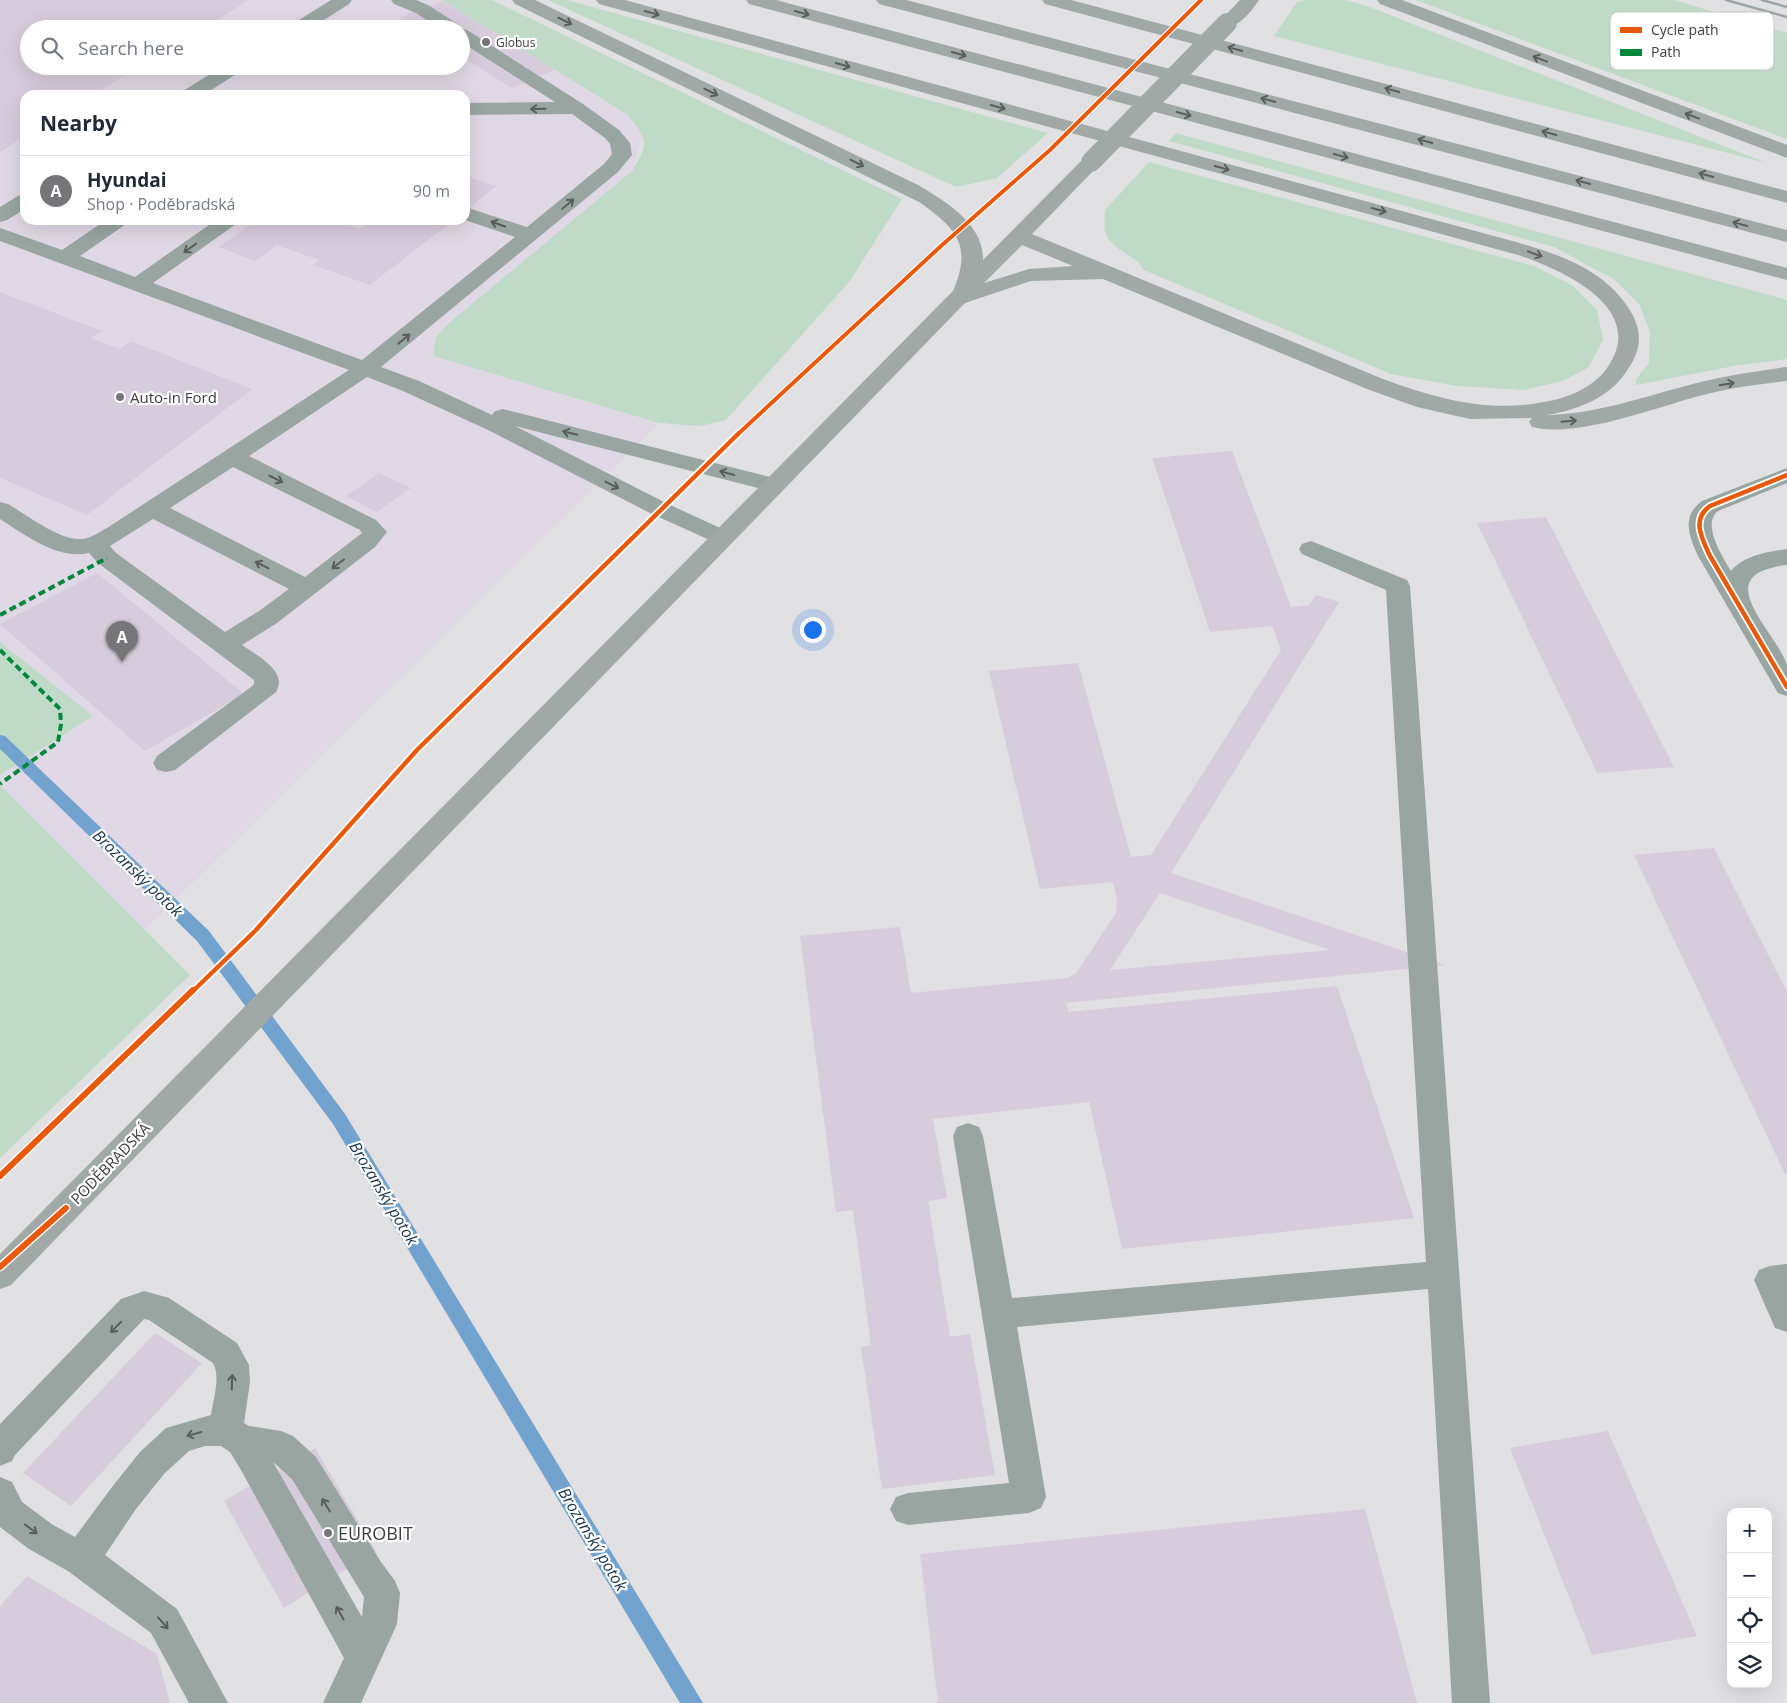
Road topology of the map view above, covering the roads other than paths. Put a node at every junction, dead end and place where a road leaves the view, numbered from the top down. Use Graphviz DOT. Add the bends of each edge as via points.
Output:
graph roads {
  1 [pos="343,0"];
  2 [pos="400,0"];
  3 [pos="521,0"];
  4 [pos="605,0"];
  5 [pos="755,0"];
  6 [pos="885,0"];
  7 [pos="1051,0"];
  8 [pos="1250,0"];
  9 [pos="1386,0"];
  10 [pos="311,20"];
  11 [pos="439,20"];
  12 [pos="470,40"];
  13 [pos="222,75"];
  14 [pos="199,90"];
  15 [pos="576,108"];
  16 [pos="470,109"];
  17 [pos="1787,152"];
  18 [pos="1787,196"];
  19 [pos="20,203"];
  20 [pos="470,214"];
  21 [pos="0,216"];
  22 [pos="112,225"];
  23 [pos="222,225"];
  24 [pos="0,234"];
  25 [pos="530,235"];
  26 [pos="1018,236"];
  27 [pos="1787,236"];
  28 [pos="64,258"];
  29 [pos="1787,274"];
  30 [pos="1113,276"];
  31 [pos="138,285"];
  32 [pos="957,300"];
  33 [pos="366,369"];
  34 [pos="1787,374"];
  35 [pos="411,386"];
  36 [pos="1451,408"];
  37 [pos="232,457"];
  38 [pos="1787,475"];
  39 [pos="774,485"];
  40 [pos="153,508"];
  41 [pos="0,509"];
  42 [pos="723,538"];
  43 [pos="94,544"];
  44 [pos="1311,549"];
  45 [pos="1787,556"];
  46 [pos="306,588"];
  47 [pos="1742,609"];
  48 [pos="224,644"];
  49 [pos="1787,687"];
  50 [pos="166,763"];
  51 [pos="968,1136"];
  52 [pos="66,1208"];
  53 [pos="0,1267"];
  54 [pos="0,1274"];
  55 [pos="1443,1274"];
  56 [pos="1787,1278"];
  57 [pos="998,1314"];
  58 [pos="1787,1318"];
  59 [pos="234,1436"];
  60 [pos="0,1450"];
  61 [pos="0,1493"];
  62 [pos="908,1509"];
  63 [pos="81,1559"];
  64 [pos="364,1657"];
  65 [pos="209,1703"];
  66 [pos="342,1703"];
  67 [pos="1471,1703"];
  1 -- 10 [label="street"];
  2 -- 11 [label="street"];
  3 -- 32 [label="main road, one-way" via="934,202 962,227 971,250 972,275"];
  4 -- 36 [label="main road, one-way" via="1517,248 1579,273 1602,289 1619,307 1629,329 1629,348 1607,383 1571,402 1523,412 1494,413"];
  5 -- 29 [label="main road, one-way"];
  27 -- 6 [label="main road, one-way"];
  18 -- 7 [label="main road, one-way"];
  8 -- 26 [label="main road, bridge"];
  17 -- 9 [label="main road, one-way"];
  12 -- 15 [label="street"];
  13 -- 14 [label="street"];
  15 -- 16 [label="street, one-way"];
  25 -- 15 [label="street, one-way" via="611,168 622,155 620,144 612,134"];
  19 -- 21 [label="street"];
  25 -- 20 [label="street, one-way"];
  22 -- 28 [label="street"];
  23 -- 31 [label="street, one-way"];
  24 -- 28 [label="street"];
  33 -- 25 [label="street, one-way"];
  26 -- 30 [label="main road"];
  26 -- 32 [label="main road"];
  28 -- 31 [label="street"];
  30 -- 32 [label="main road" via="1079,272 1028,275"];
  30 -- 36 [label="main road" via="1401,394"];
  31 -- 33 [label="street"];
  32 -- 39 [label="main road, PODĚBRADSKÁ"];
  33 -- 35 [label="street"];
  33 -- 37 [label="street"];
  36 -- 34 [label="main road, one-way" via="1518,420 1562,422 1613,415 1711,386"];
  39 -- 35 [label="street, one-way" via="507,417"];
  35 -- 42 [label="street, one-way"];
  37 -- 40 [label="street"];
  37 -- 46 [label="street, one-way" via="368,525 375,532 367,542"];
  38 -- 47 [label="street" via="1703,511 1700,531 1710,556"];
  39 -- 42 [label="main road, PODĚBRADSKÁ"];
  40 -- 43 [label="street"];
  46 -- 40 [label="street, one-way"];
  41 -- 43 [label="street" via="67,545 83,547"];
  42 -- 52 [label="main road, PODĚBRADSKÁ"];
  43 -- 48 [label="street" via="107,558"];
  44 -- 55 [label="street" via="1398,586"];
  45 -- 47 [label="street" via="1753,563 1740,576 1736,591"];
  46 -- 48 [label="street" via="268,617"];
  47 -- 49 [label="street"];
  48 -- 50 [label="street" via="265,675 267,686"];
  51 -- 57 [label="street"];
  52 -- 53 [label="street"];
  52 -- 54 [label="main road, PODĚBRADSKÁ"];
  55 -- 57 [label="street"];
  55 -- 67 [label="street"];
  56 -- 58 [label="street" via="1770,1280"];
  57 -- 62 [label="street" via="1029,1497"];
  59 -- 60 [label="street, one-way" via="232,1365 225,1353 157,1308 144,1305 133,1309 2,1444"];
  59 -- 63 [label="street, one-way" via="205,1431 178,1439 152,1463"];
  64 -- 59 [label="street, one-way" via="253,1459"];
  64 -- 59 [label="street, one-way" via="379,1624 382,1593 304,1468 281,1447"];
  61 -- 63 [label="street, one-way" via="10,1514 41,1537"];
  63 -- 65 [label="street, one-way" via="164,1621"];
  64 -- 66 [label="street"];
}
